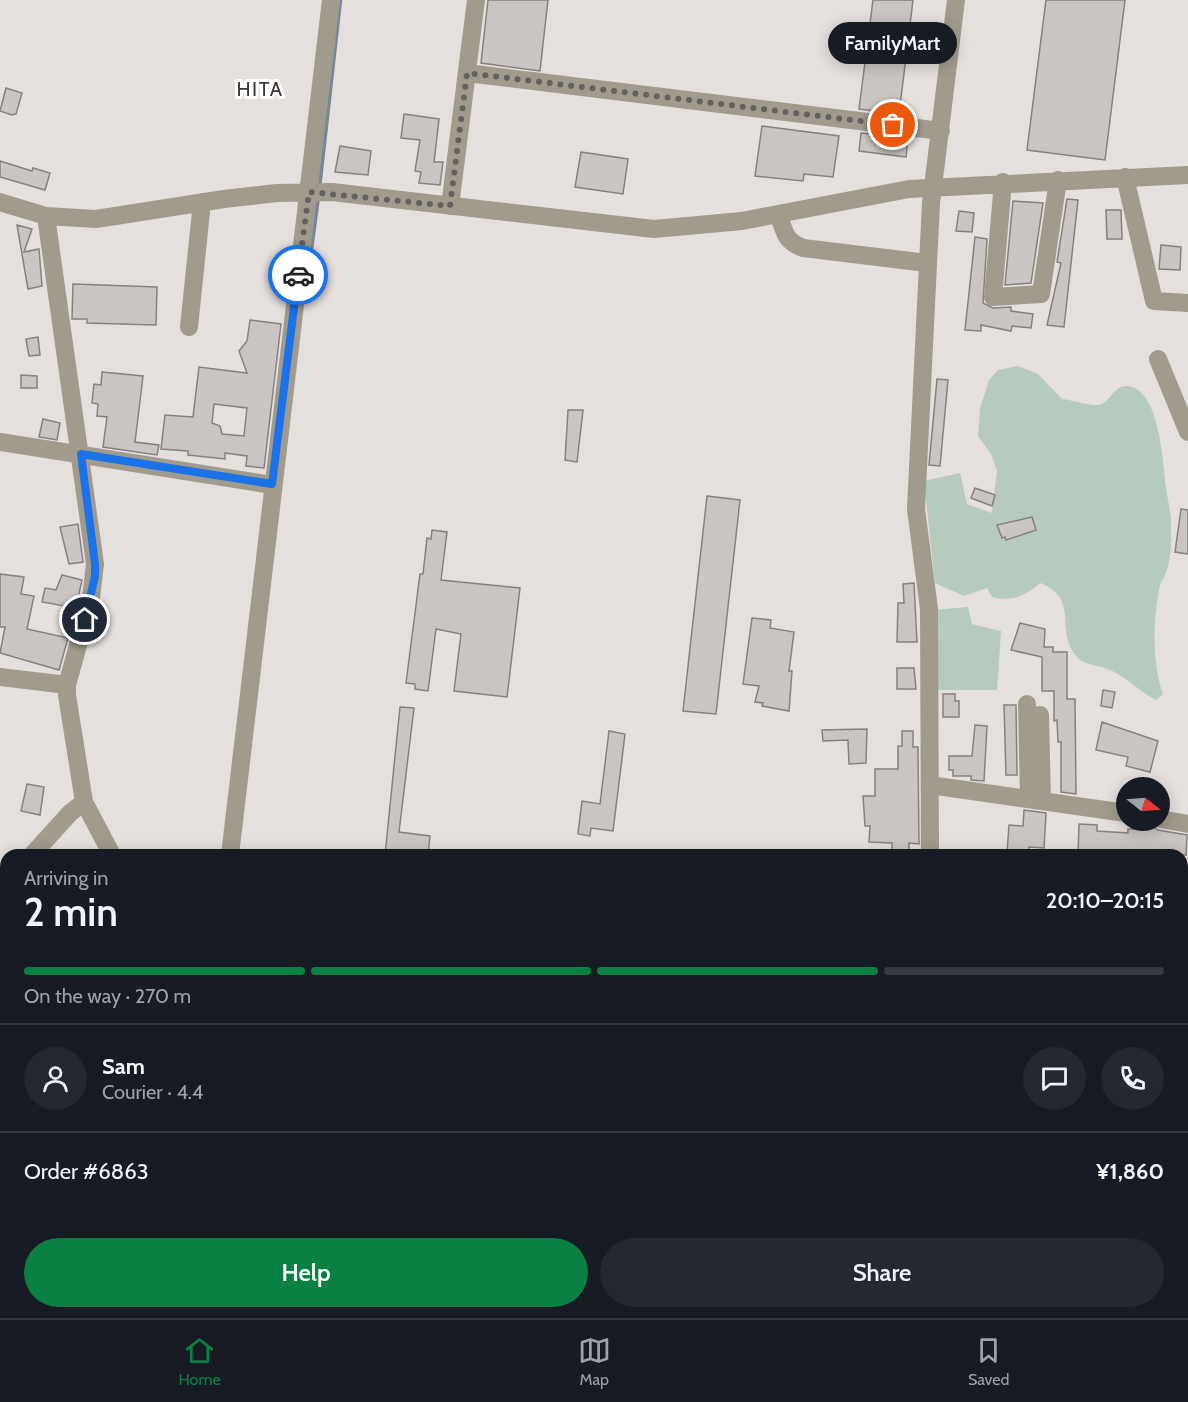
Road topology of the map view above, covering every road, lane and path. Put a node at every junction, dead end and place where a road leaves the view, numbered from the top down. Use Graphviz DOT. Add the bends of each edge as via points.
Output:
graph roads {
  1 [pos="331,0"];
  2 [pos="476,0"];
  3 [pos="956,0"];
  4 [pos="467,73"];
  5 [pos="940,131"];
  6 [pos="1188,175"];
  7 [pos="1125,177"];
  8 [pos="1058,180"];
  9 [pos="1003,182"];
  10 [pos="934,188"];
  11 [pos="316,192"];
  12 [pos="0,202"];
  13 [pos="202,202"];
  14 [pos="450,206"];
  15 [pos="779,215"];
  16 [pos="46,216"];
  17 [pos="927,263"];
  18 [pos="1188,303"];
  19 [pos="189,327"];
  20 [pos="1158,359"];
  21 [pos="1188,432"];
  22 [pos="0,442"];
  23 [pos="81,454"];
  24 [pos="272,484"];
  25 [pos="0,677"];
  26 [pos="67,685"];
  27 [pos="1033,710"];
  28 [pos="930,784"];
  29 [pos="1035,799"];
  30 [pos="84,802"];
  31 [pos="1116,811"];
  32 [pos="1170,821"];
  33 [pos="1188,824"];
  34 [pos="38,849"];
  35 [pos="108,849"];
  36 [pos="231,849"];
  37 [pos="930,849"];
  1 -- 11 [label="street"];
  2 -- 4 [label="street"];
  3 -- 5 [label="street"];
  4 -- 5 [label="street"];
  4 -- 14 [label="street"];
  5 -- 10 [label="street"];
  6 -- 7 [label="street"];
  7 -- 8 [label="street"];
  7 -- 18 [label="street" via="1154,301"];
  8 -- 9 [label="street"];
  8 -- 9 [label="street" via="1041,294 993,297"];
  9 -- 10 [label="street"];
  10 -- 15 [label="street" via="909,189"];
  10 -- 17 [label="street"];
  11 -- 13 [label="street"];
  11 -- 14 [label="street"];
  11 -- 24 [label="street"];
  12 -- 16 [label="street"];
  13 -- 16 [label="street" via="96,219"];
  13 -- 19 [label="street"];
  14 -- 15 [label="street" via="654,230"];
  15 -- 17 [label="street" via="786,238 803,248"];
  16 -- 23 [label="street"];
  17 -- 28 [label="street" via="916,509 929,609"];
  20 -- 21 [label="street"];
  22 -- 23 [label="street"];
  23 -- 24 [label="street"];
  23 -- 26 [label="street" via="95,576"];
  24 -- 36 [label="street"];
  25 -- 26 [label="street"];
  26 -- 30 [label="street"];
  27 -- 29 [label="street"];
  28 -- 29 [label="street"];
  28 -- 37 [label="street"];
  29 -- 31 [label="street"];
  30 -- 34 [label="street"];
  30 -- 35 [label="street"];
  32 -- 33 [label="street"];
}
